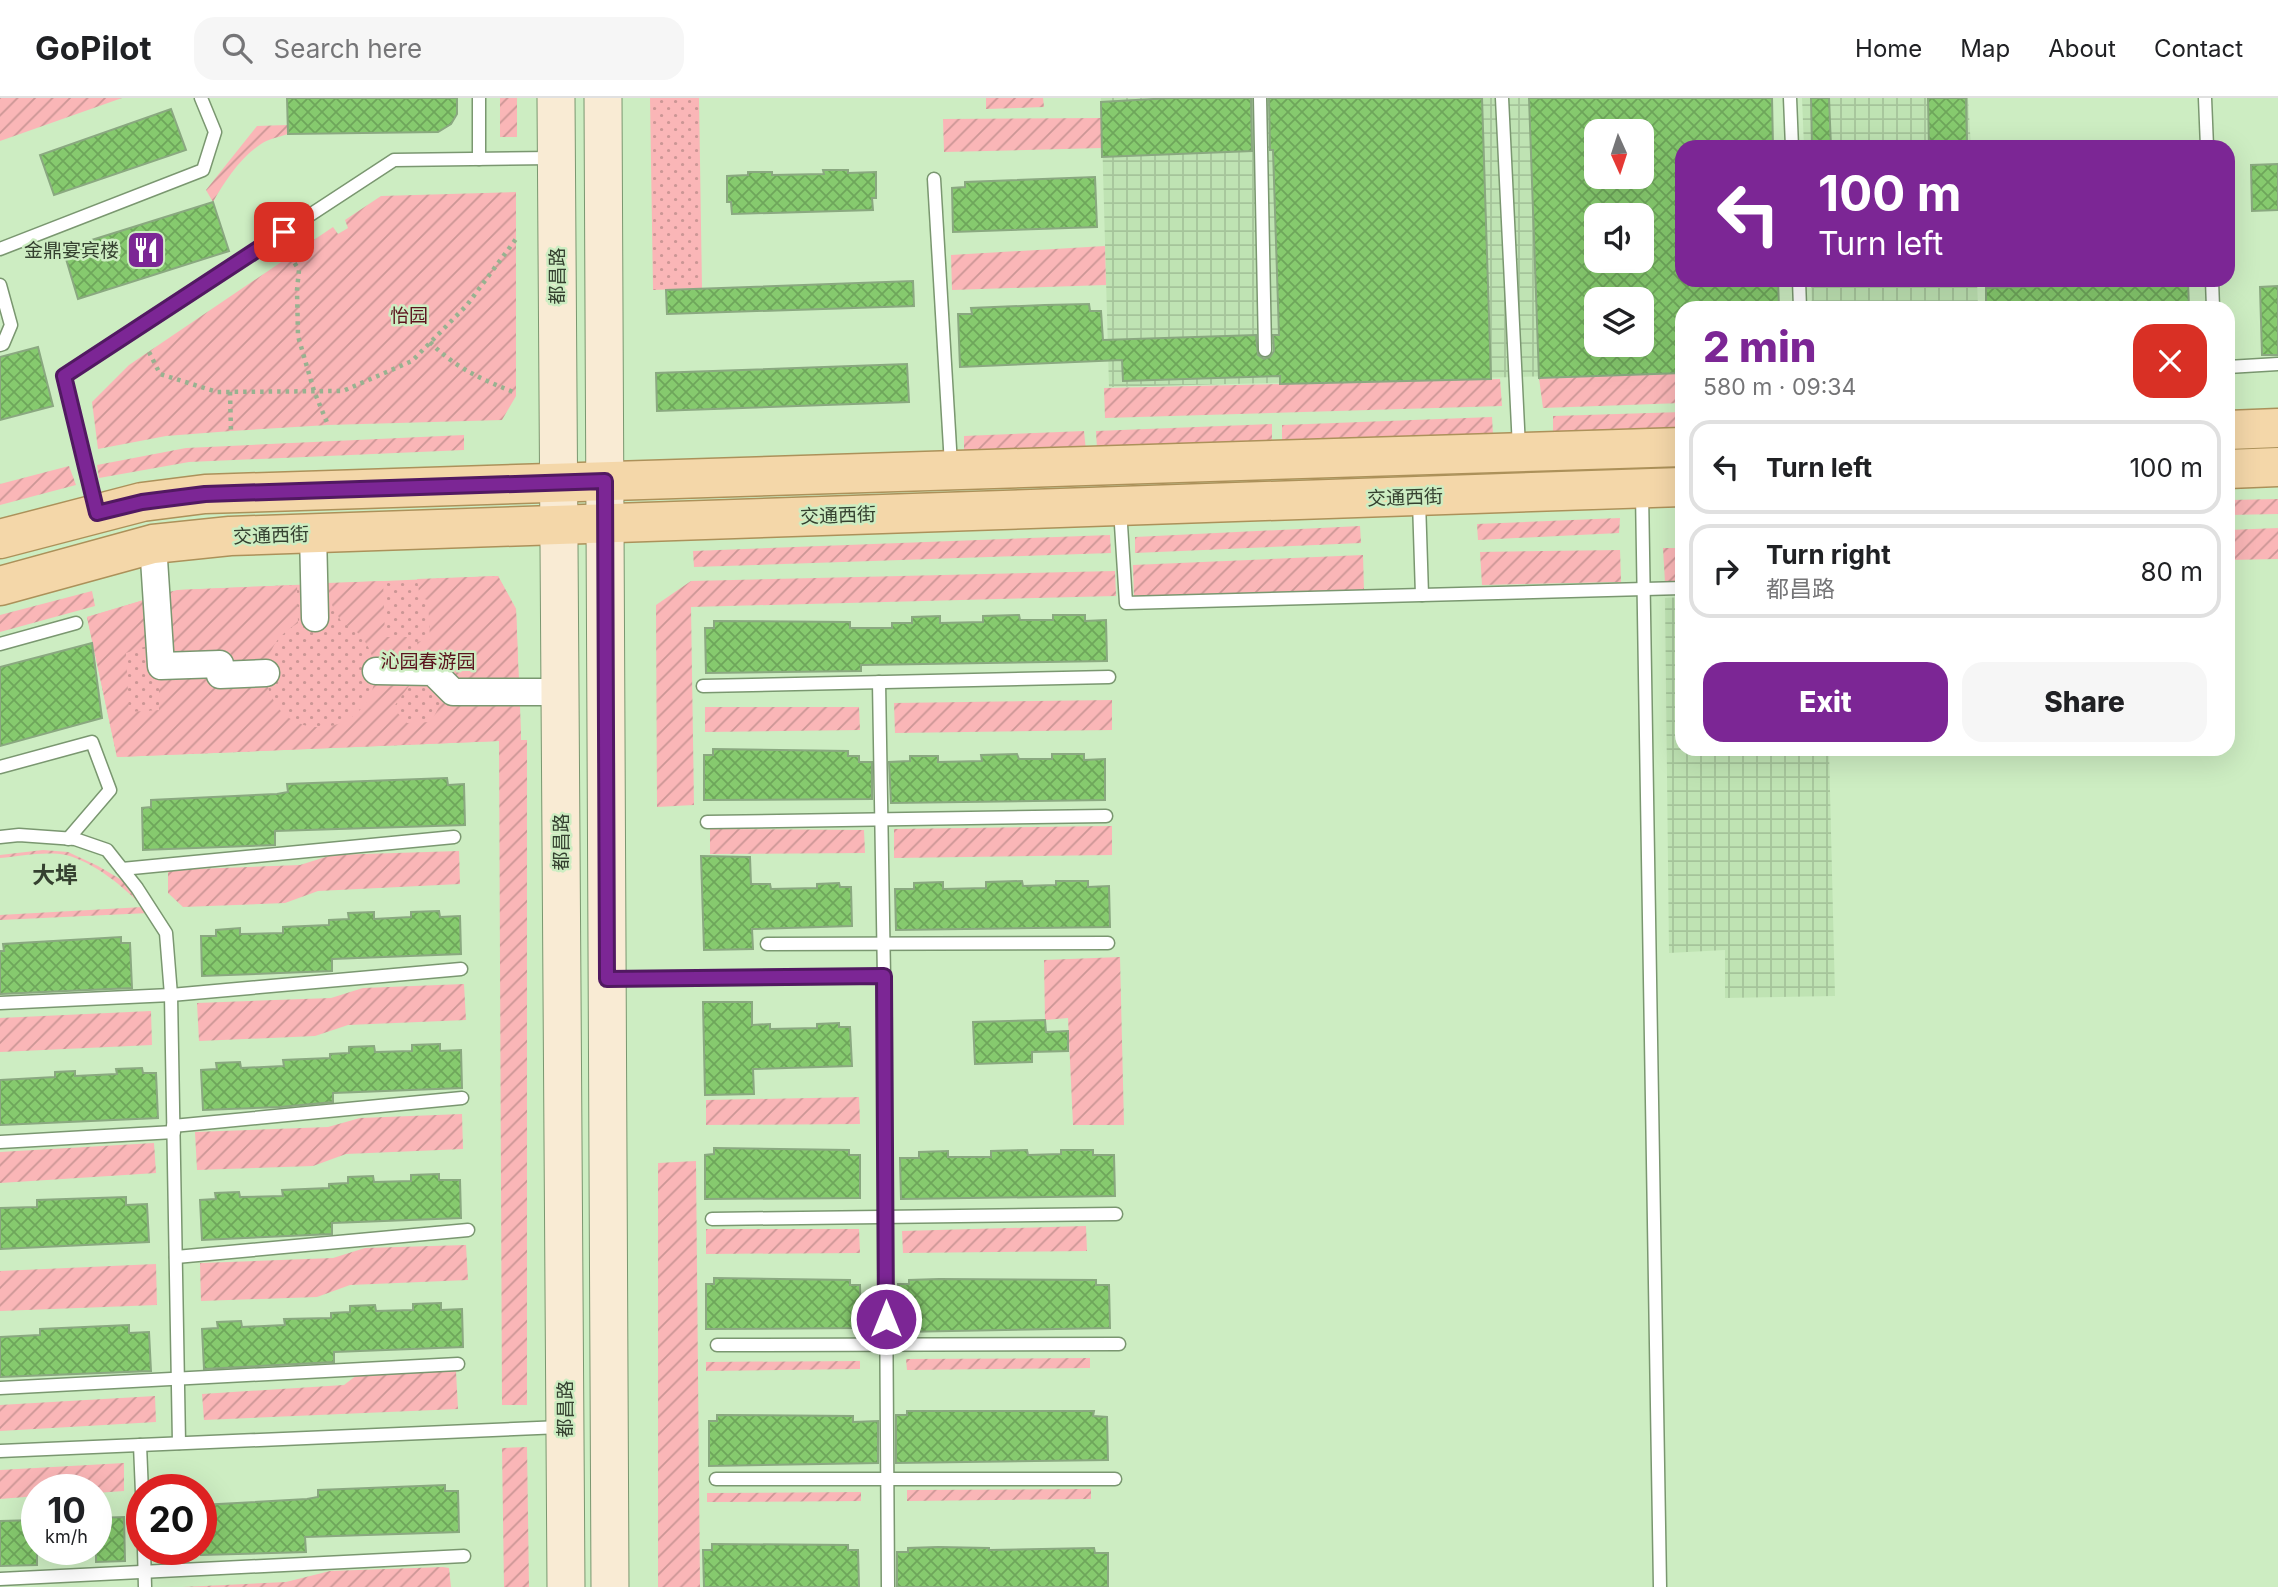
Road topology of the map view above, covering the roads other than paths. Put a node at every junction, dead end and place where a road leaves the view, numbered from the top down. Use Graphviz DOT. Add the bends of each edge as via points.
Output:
graph roads {
  1 [pos="201,98"];
  2 [pos="479,98"];
  3 [pos="556,98"];
  4 [pos="603,98"];
  5 [pos="1260,98"];
  6 [pos="1502,98"];
  7 [pos="1790,98"];
  8 [pos="2205,98"];
  9 [pos="1793,140"];
  10 [pos="2207,140"];
  11 [pos="556,158"];
  12 [pos="479,159"];
  13 [pos="934,179"];
  14 [pos="0,248"];
  15 [pos="0,285"];
  16 [pos="0,345"];
  17 [pos="1265,350"];
  18 [pos="2278,364"];
  19 [pos="2235,367"];
  20 [pos="2278,428"];
  21 [pos="2235,430"];
  22 [pos="1675,447"];
  23 [pos="1519,452"];
  24 [pos="2278,467"];
  25 [pos="2235,469"];
  26 [pos="951,470"];
  27 [pos="605,481"];
  28 [pos="558,482"];
  29 [pos="1675,487"];
  30 [pos="1642,489"];
  31 [pos="1419,496"];
  32 [pos="1120,506"];
  33 [pos="97,513"];
  34 [pos="605,523"];
  35 [pos="559,525"];
  36 [pos="313,533"];
  37 [pos="0,539"];
  38 [pos="153,544"];
  39 [pos="0,586"];
  40 [pos="1675,588"];
  41 [pos="1645,589"];
  42 [pos="1422,595"];
  43 [pos="315,618"];
  44 [pos="76,623"];
  45 [pos="0,643"];
  46 [pos="376,671"];
  47 [pos="266,673"];
  48 [pos="1109,677"];
  49 [pos="879,682"];
  50 [pos="703,686"];
  51 [pos="560,692"];
  52 [pos="0,767"];
  53 [pos="1106,816"];
  54 [pos="881,819"];
  55 [pos="708,822"];
  56 [pos="454,836"];
  57 [pos="0,837"];
  58 [pos="68,839"];
  59 [pos="122,869"];
  60 [pos="1108,943"];
  61 [pos="767,944"];
  62 [pos="883,944"];
  63 [pos="461,969"];
  64 [pos="884,976"];
  65 [pos="607,979"];
  66 [pos="171,995"];
  67 [pos="0,1003"];
  68 [pos="462,1098"];
  69 [pos="173,1129"];
  70 [pos="0,1142"];
  71 [pos="1116,1214"];
  72 [pos="886,1216"];
  73 [pos="712,1219"];
  74 [pos="468,1230"];
  75 [pos="176,1257"];
  76 [pos="1119,1344"];
  77 [pos="717,1345"];
  78 [pos="887,1345"];
  79 [pos="458,1364"];
  80 [pos="178,1379"];
  81 [pos="0,1388"];
  82 [pos="565,1427"];
  83 [pos="179,1443"];
  84 [pos="140,1445"];
  85 [pos="0,1451"];
  86 [pos="141,1474"];
  87 [pos="716,1479"];
  88 [pos="888,1479"];
  89 [pos="1115,1479"];
  90 [pos="464,1556"];
  91 [pos="145,1565"];
  92 [pos="145,1573"];
  93 [pos="0,1579"];
  94 [pos="145,1587"];
  95 [pos="566,1587"];
  96 [pos="610,1587"];
  97 [pos="888,1587"];
  98 [pos="1660,1587"];
  1 -- 14 [label="lane" via="215,132 202,170"];
  2 -- 12 [label="lane"];
  3 -- 11 [label="main road, 都昌路"];
  4 -- 27 [label="main road"];
  5 -- 17 [label="lane"];
  6 -- 23 [label="lane"];
  7 -- 9 [label="lane"];
  8 -- 10 [label="lane"];
  11 -- 12 [label="lane"];
  11 -- 28 [label="main road, 都昌路"];
  12 -- 33 [label="lane" via="394,160 64,376"];
  13 -- 26 [label="lane"];
  15 -- 16 [label="lane" via="11,325"];
  18 -- 19 [label="lane"];
  20 -- 21 [label="main road"];
  22 -- 23 [label="main road"];
  23 -- 26 [label="main road"];
  24 -- 25 [label="main road"];
  26 -- 27 [label="main road"];
  27 -- 28 [label="main road"];
  27 -- 34 [label="main road"];
  28 -- 33 [label="main road" via="205,494"];
  28 -- 35 [label="main road, 都昌路"];
  29 -- 30 [label="main road, 交通西街"];
  30 -- 31 [label="main road, 交通西街"];
  30 -- 41 [label="lane"];
  31 -- 32 [label="main road, 交通西街"];
  31 -- 42 [label="lane"];
  32 -- 34 [label="main road, 交通西街"];
  32 -- 42 [label="lane" via="1126,603"];
  33 -- 37 [label="main road"];
  34 -- 35 [label="main road, 交通西街"];
  34 -- 65 [label="main road"];
  35 -- 36 [label="main road, 交通西街"];
  35 -- 51 [label="main road, 都昌路"];
  36 -- 38 [label="main road, 交通西街"];
  36 -- 43 [label="street"];
  38 -- 39 [label="main road, 交通西街"];
  38 -- 47 [label="street" via="161,666 220,664 220,674"];
  40 -- 41 [label="lane"];
  41 -- 42 [label="lane"];
  41 -- 98 [label="lane"];
  44 -- 45 [label="lane"];
  46 -- 51 [label="street" via="433,672 453,692"];
  48 -- 49 [label="lane"];
  49 -- 50 [label="lane"];
  49 -- 54 [label="lane"];
  51 -- 82 [label="main road, 都昌路"];
  52 -- 58 [label="lane" via="92,742 110,790"];
  53 -- 54 [label="lane"];
  54 -- 55 [label="lane"];
  54 -- 62 [label="lane"];
  56 -- 59 [label="lane"];
  57 -- 58 [label="lane"];
  58 -- 59 [label="lane" via="107,850"];
  59 -- 66 [label="lane" via="166,933"];
  60 -- 62 [label="lane"];
  61 -- 62 [label="lane"];
  62 -- 64 [label="lane"];
  63 -- 66 [label="lane"];
  64 -- 65 [label="lane"];
  64 -- 72 [label="lane"];
  65 -- 96 [label="main road"];
  66 -- 67 [label="lane"];
  66 -- 69 [label="lane"];
  68 -- 69 [label="lane"];
  69 -- 70 [label="lane"];
  69 -- 75 [label="lane"];
  71 -- 72 [label="lane"];
  72 -- 73 [label="lane"];
  72 -- 78 [label="lane"];
  74 -- 75 [label="lane"];
  75 -- 80 [label="lane"];
  76 -- 78 [label="lane"];
  77 -- 78 [label="lane"];
  78 -- 88 [label="lane"];
  79 -- 80 [label="lane"];
  80 -- 81 [label="lane"];
  80 -- 83 [label="lane"];
  82 -- 83 [label="lane"];
  82 -- 95 [label="main road, 都昌路"];
  83 -- 84 [label="lane"];
  84 -- 85 [label="lane"];
  84 -- 86 [label="lane"];
  87 -- 88 [label="lane"];
  88 -- 89 [label="lane"];
  88 -- 97 [label="lane"];
  90 -- 92 [label="lane"];
  91 -- 92 [label="lane"];
  92 -- 93 [label="lane"];
  92 -- 94 [label="lane"];
}
